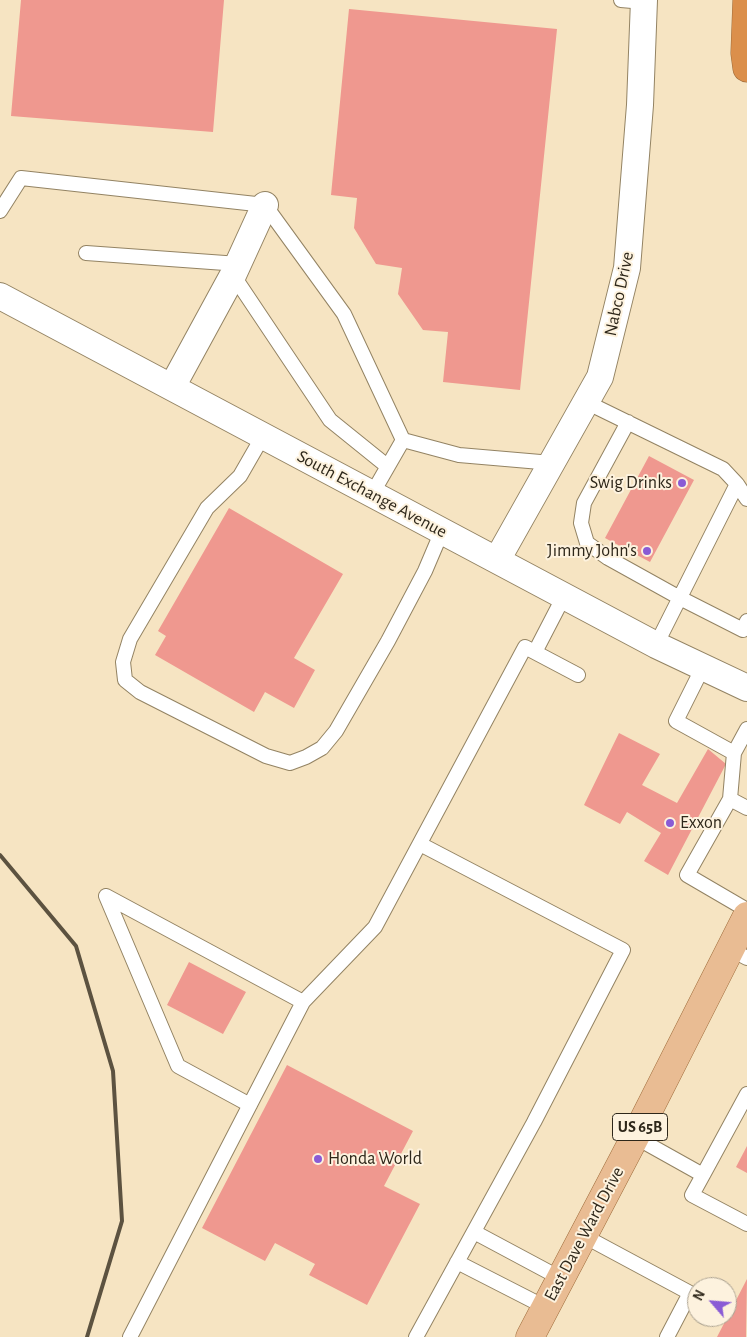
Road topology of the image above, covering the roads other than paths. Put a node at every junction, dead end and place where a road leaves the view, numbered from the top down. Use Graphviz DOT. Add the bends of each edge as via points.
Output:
graph roads {
  1 [pos="747,0"];
  2 [pos="636,1"];
  3 [pos="747,68"];
  4 [pos="265,205"];
  5 [pos="0,211"];
  6 [pos="86,252"];
  7 [pos="236,270"];
  8 [pos="0,296"];
  9 [pos="172,387"];
  10 [pos="586,402"];
  11 [pos="628,422"];
  12 [pos="263,436"];
  13 [pos="403,440"];
  14 [pos="552,463"];
  15 [pos="387,466"];
  16 [pos="737,484"];
  17 [pos="372,494"];
  18 [pos="747,499"];
  19 [pos="442,531"];
  20 [pos="497,560"];
  21 [pos="564,596"];
  22 [pos="680,598"];
  23 [pos="747,621"];
  24 [pos="656,645"];
  25 [pos="535,652"];
  26 [pos="703,667"];
  27 [pos="578,675"];
  28 [pos="747,688"];
  29 [pos="747,729"];
  30 [pos="734,753"];
  31 [pos="730,799"];
  32 [pos="747,808"];
  33 [pos="420,844"];
  34 [pos="747,910"];
  35 [pos="747,916"];
  36 [pos="738,954"];
  37 [pos="304,1002"];
  38 [pos="747,1094"];
  39 [pos="250,1105"];
  40 [pos="635,1138"];
  41 [pos="703,1175"];
  42 [pos="747,1224"];
  43 [pos="474,1232"];
  44 [pos="582,1235"];
  45 [pos="458,1262"];
  46 [pos="560,1278"];
  47 [pos="545,1307"];
  48 [pos="130,1337"];
  49 [pos="416,1337"];
  50 [pos="530,1337"];
  51 [pos="667,1337"];
  1 -- 3 [label="highway"];
  2 -- 10 [label="street, Nabco Drive" via="640,106 627,268 600,377"];
  4 -- 5 [label="lane" via="21,178"];
  4 -- 7 [label="street"];
  4 -- 13 [label="lane" via="344,314"];
  6 -- 7 [label="lane"];
  7 -- 9 [label="street"];
  7 -- 15 [label="lane" via="330,420"];
  8 -- 9 [label="street, South Exchange Avenue"];
  9 -- 12 [label="street, South Exchange Avenue"];
  10 -- 11 [label="lane"];
  10 -- 14 [label="street, Nabco Drive"];
  11 -- 16 [label="lane" via="723,470"];
  11 -- 22 [label="lane" via="584,502 581,522 587,543"];
  12 -- 17 [label="street, South Exchange Avenue"];
  12 -- 19 [label="lane" via="240,476 208,508 130,639 123,662 125,680 140,692 266,756 290,763 306,757 322,748 336,731 421,580"];
  13 -- 14 [label="lane" via="459,455"];
  13 -- 15 [label="lane"];
  14 -- 20 [label="street, Nabco Drive"];
  15 -- 17 [label="lane"];
  16 -- 18 [label="lane"];
  16 -- 22 [label="lane"];
  17 -- 19 [label="street, South Exchange Avenue"];
  19 -- 20 [label="street, South Exchange Avenue"];
  20 -- 21 [label="street, South Exchange Avenue"];
  21 -- 24 [label="street, South Exchange Avenue"];
  21 -- 25 [label="lane"];
  22 -- 23 [label="lane" via="743,630"];
  22 -- 24 [label="lane"];
  24 -- 26 [label="street, South Exchange Avenue"];
  25 -- 27 [label="lane"];
  25 -- 33 [label="lane" via="525,647"];
  26 -- 28 [label="street, South Exchange Avenue"];
  26 -- 30 [label="lane" via="676,721"];
  29 -- 30 [label="lane"];
  30 -- 31 [label="lane"];
  31 -- 32 [label="lane"];
  31 -- 34 [label="lane" via="687,875"];
  33 -- 37 [label="lane" via="375,927"];
  33 -- 43 [label="lane" via="623,950"];
  35 -- 36 [label="main road, East Dave Ward Drive / US 65B"];
  36 -- 40 [label="main road, East Dave Ward Drive / US 65B"];
  37 -- 39 [label="lane"];
  37 -- 39 [label="lane" via="106,896 178,1066"];
  38 -- 41 [label="lane"];
  39 -- 48 [label="lane"];
  40 -- 41 [label="lane"];
  40 -- 44 [label="main road, East Dave Ward Drive / US 65B"];
  41 -- 42 [label="lane" via="692,1195"];
  43 -- 45 [label="lane"];
  43 -- 46 [label="lane"];
  44 -- 46 [label="main road, East Dave Ward Drive / US 65B"];
  44 -- 51 [label="lane" via="690,1294"];
  45 -- 47 [label="lane"];
  45 -- 49 [label="lane"];
  46 -- 47 [label="main road, East Dave Ward Drive / US 65B"];
  47 -- 50 [label="main road, East Dave Ward Drive / US 65B"];
}
